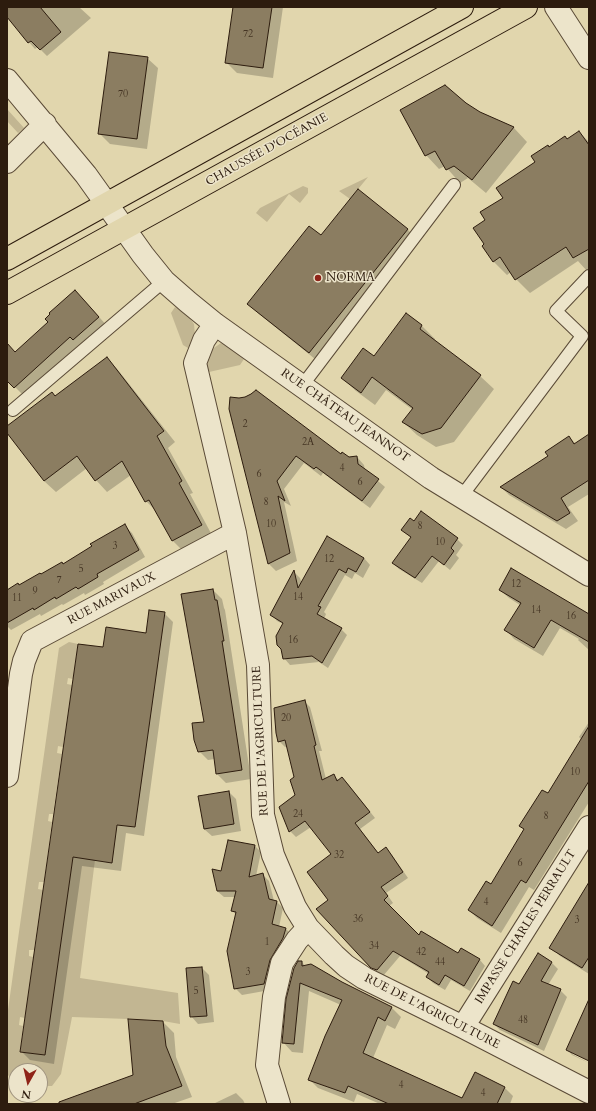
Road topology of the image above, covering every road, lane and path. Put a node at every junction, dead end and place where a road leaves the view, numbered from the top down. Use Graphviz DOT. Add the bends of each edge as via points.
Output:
graph roads {
  1 [pos="462,7"];
  2 [pos="526,7"];
  3 [pos="556,7"];
  4 [pos="589,58"];
  5 [pos="7,80"];
  6 [pos="45,124"];
  7 [pos="7,162"];
  8 [pos="454,185"];
  9 [pos="107,204"];
  10 [pos="124,229"];
  11 [pos="7,259"];
  12 [pos="589,276"];
  13 [pos="164,281"];
  14 [pos="7,293"];
  15 [pos="215,324"];
  16 [pos="302,386"];
  17 [pos="13,410"];
  18 [pos="461,497"];
  19 [pos="236,533"];
  20 [pos="589,575"];
  21 [pos="13,688"];
  22 [pos="7,776"];
  23 [pos="589,827"];
  24 [pos="308,928"];
  25 [pos="464,1027"];
  26 [pos="589,1092"];
  27 [pos="279,1104"];
  1 -- 9 [label="main road"];
  2 -- 10 [label="main road, CHAUSSÉE D'OCÉANIE"];
  3 -- 4 [label="street"];
  5 -- 6 [label="street, RUE CHÂTEAU JEANNOT"];
  6 -- 7 [label="street"];
  6 -- 9 [label="street, RUE CHÂTEAU JEANNOT"];
  8 -- 16 [label="lane"];
  9 -- 10 [label="street, RUE CHÂTEAU JEANNOT"];
  9 -- 11 [label="main road"];
  10 -- 13 [label="street, RUE CHÂTEAU JEANNOT"];
  10 -- 14 [label="main road, CHAUSSÉE D'OCÉANIE"];
  12 -- 18 [label="lane" via="556,310 582,336"];
  13 -- 15 [label="street, RUE CHÂTEAU JEANNOT"];
  13 -- 17 [label="lane"];
  15 -- 16 [label="street, RUE CHÂTEAU JEANNOT"];
  15 -- 19 [label="street, RUE DE L'AGRICULTURE" via="204,340 195,363"];
  16 -- 18 [label="street, RUE CHÂTEAU JEANNOT"];
  18 -- 20 [label="street, RUE CHÂTEAU JEANNOT"];
  19 -- 21 [label="street, RUE MARIVAUX" via="32,641"];
  19 -- 24 [label="street, RUE DE L'AGRICULTURE" via="258,665 263,814 273,855 295,907"];
  21 -- 22 [label="street, RUE MARIVAUX"];
  23 -- 25 [label="street, IMPASSE CHARLES PERRAULT"];
  24 -- 25 [label="street, RUE DE L'AGRICULTURE" via="346,966 364,978"];
  24 -- 27 [label="street" via="282,963 274,997 267,1065"];
  25 -- 26 [label="street, RUE DE L'AGRICULTURE"];
}
